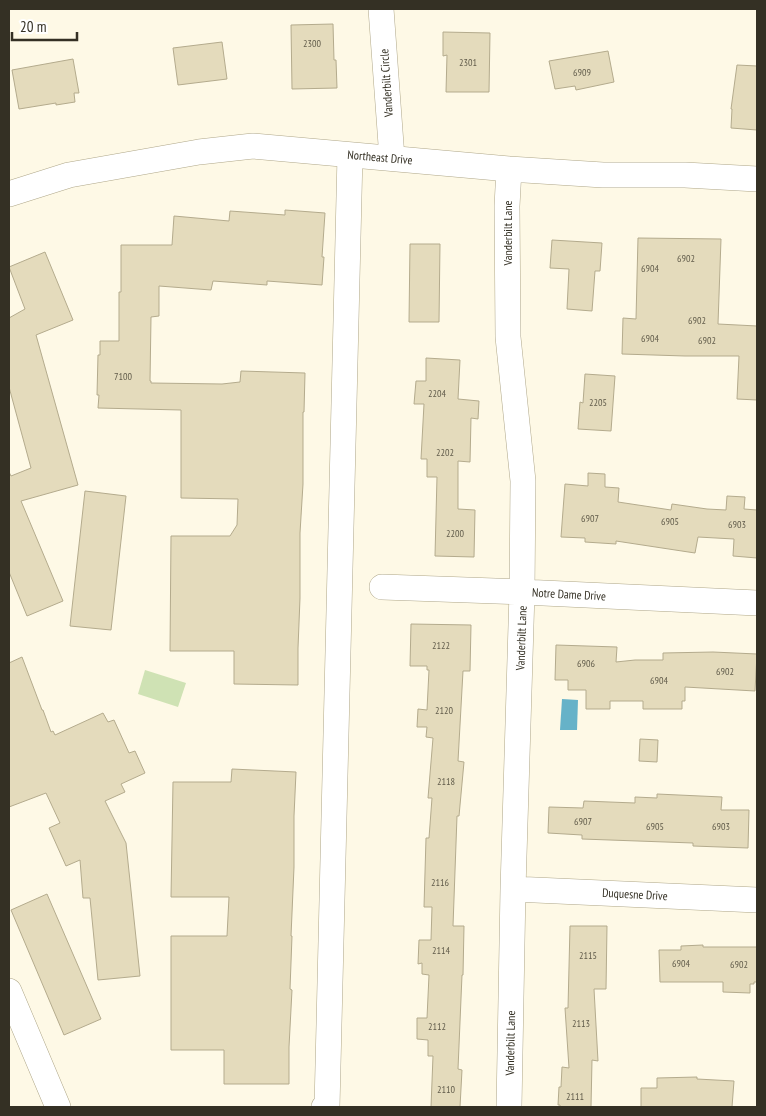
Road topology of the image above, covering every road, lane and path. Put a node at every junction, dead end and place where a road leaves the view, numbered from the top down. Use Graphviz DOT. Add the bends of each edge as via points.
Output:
graph roads {
  1 [pos="381,9"];
  2 [pos="350,155"];
  3 [pos="392,158"];
  4 [pos="509,169"];
  5 [pos="757,179"];
  6 [pos="9,194"];
  7 [pos="382,587"];
  8 [pos="522,592"];
  9 [pos="757,603"];
  10 [pos="514,888"];
  11 [pos="757,900"];
  12 [pos="9,991"];
  13 [pos="58,1107"];
  14 [pos="324,1107"];
  15 [pos="509,1107"];
  1 -- 3 [label="street, Vanderbilt Circle"];
  2 -- 3 [label="street, Northeast Drive"];
  2 -- 6 [label="street, Northeast Drive" via="253,146 199,152 68,175"];
  2 -- 14 [label="street" via="327,1107"];
  3 -- 4 [label="street, Northeast Drive"];
  4 -- 5 [label="street, Northeast Drive"];
  4 -- 8 [label="street, Vanderbilt Lane" via="508,337 523,481"];
  7 -- 8 [label="street, Notre Dame Drive"];
  8 -- 9 [label="street, Notre Dame Drive"];
  8 -- 10 [label="street, Vanderbilt Lane"];
  10 -- 11 [label="street, Duquesne Drive"];
  10 -- 15 [label="street, Vanderbilt Lane"];
  12 -- 13 [label="street"];
}
